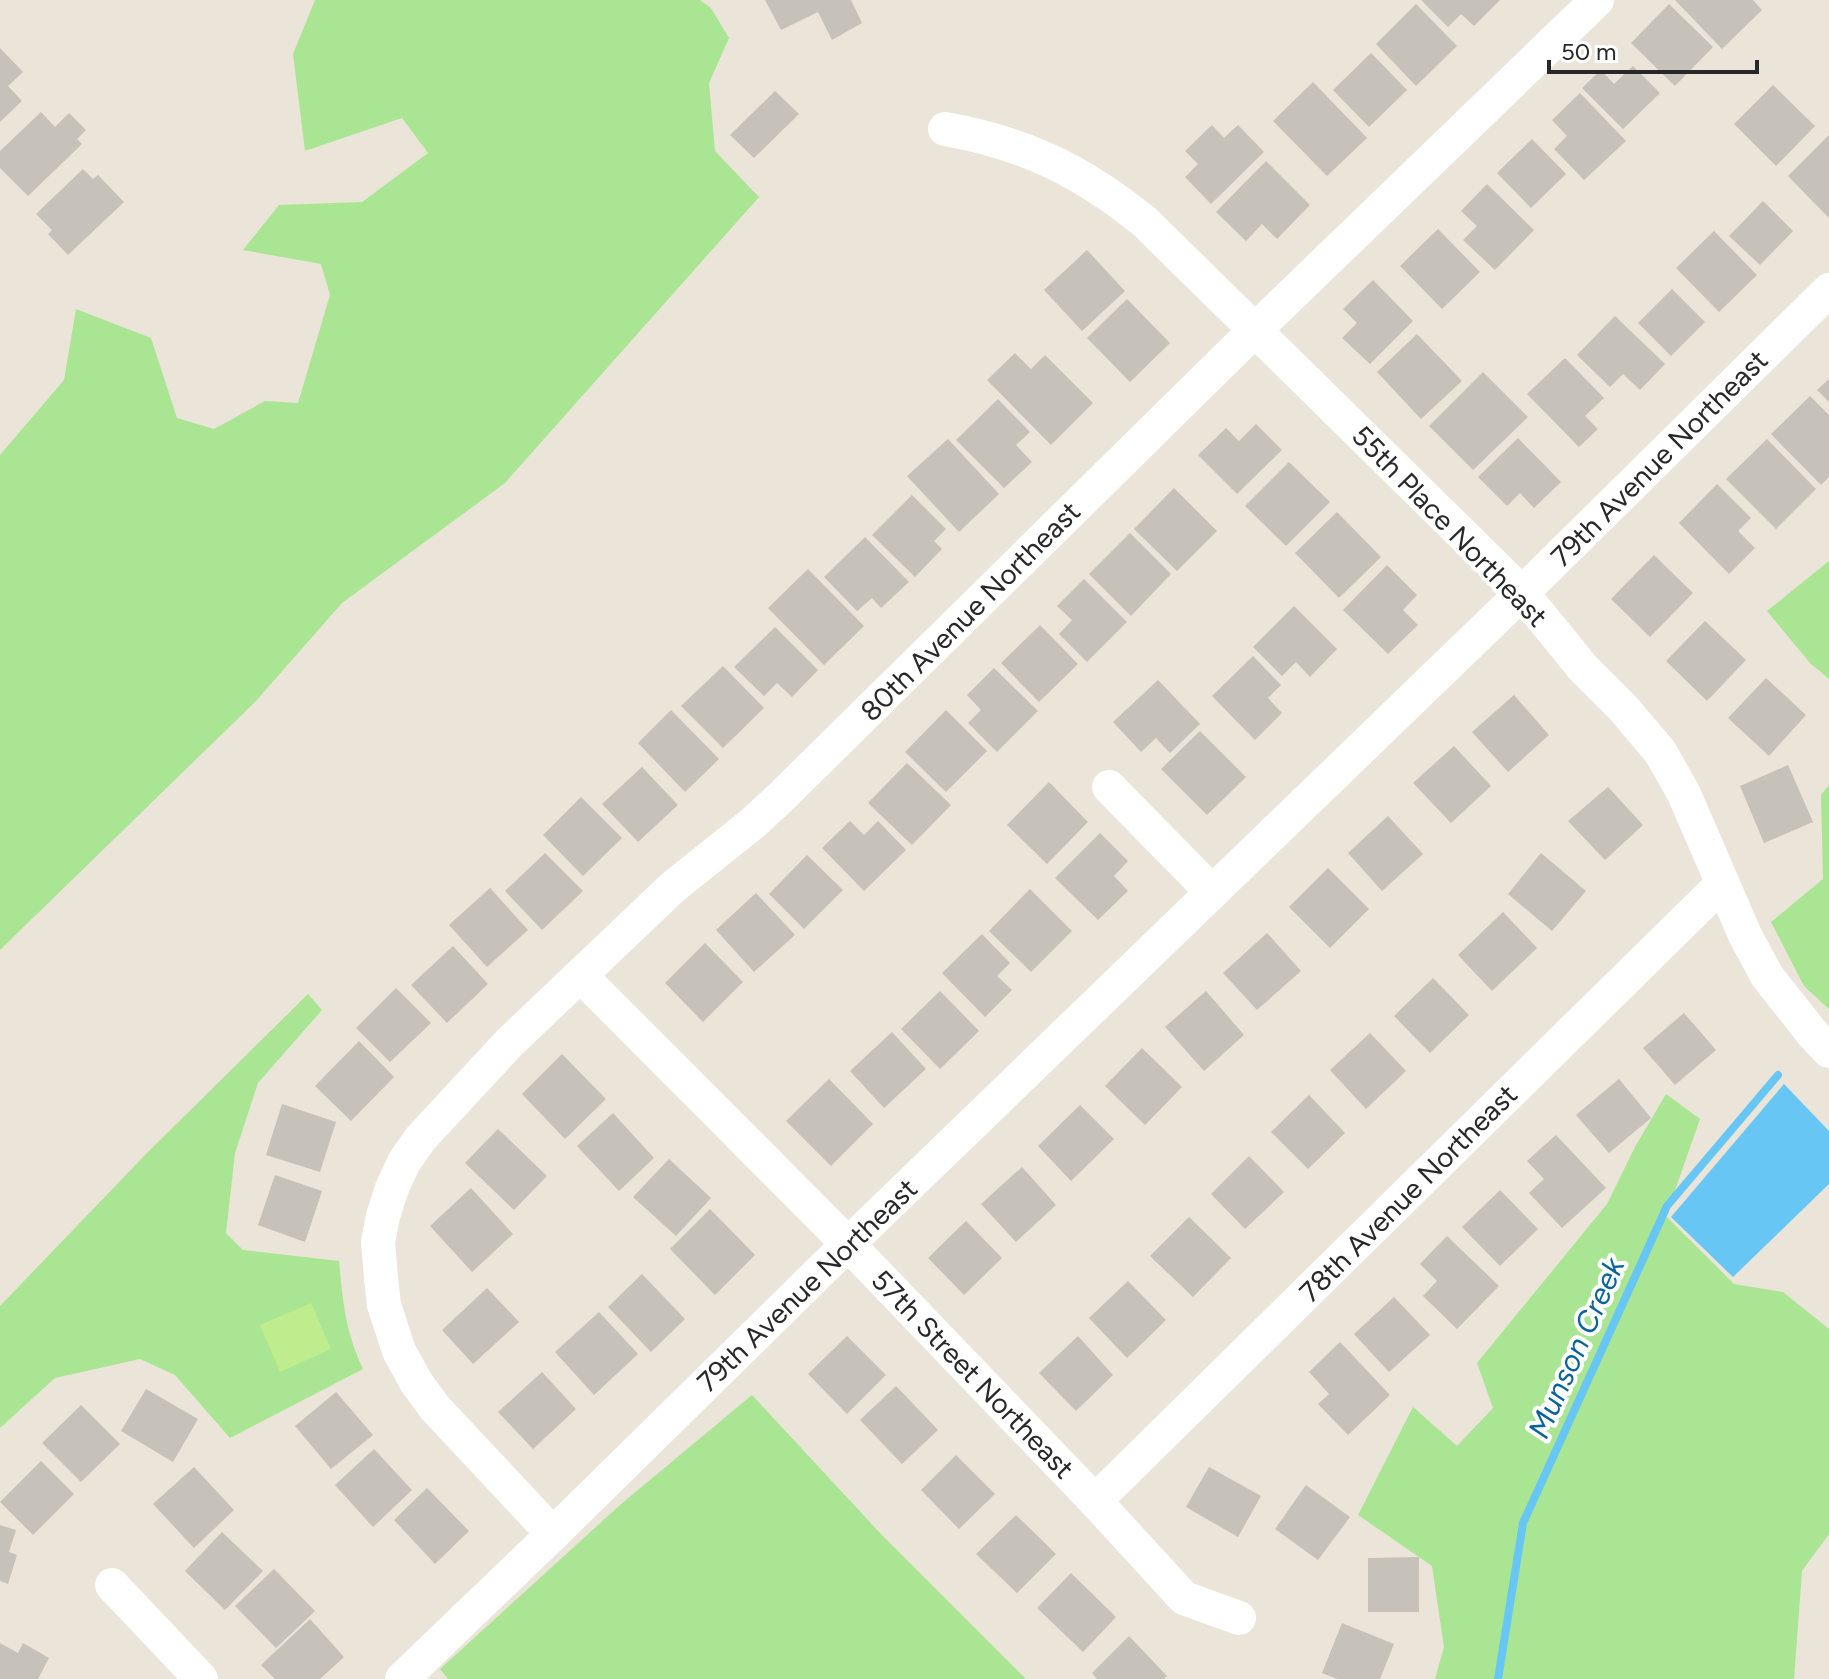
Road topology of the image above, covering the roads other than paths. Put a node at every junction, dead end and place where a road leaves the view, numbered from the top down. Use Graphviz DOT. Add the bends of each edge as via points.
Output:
graph roads {
  1 [pos="1597,0"];
  2 [pos="945,129"];
  3 [pos="1829,290"];
  4 [pos="1255,330"];
  5 [pos="1522,593"];
  6 [pos="1109,787"];
  7 [pos="1722,884"];
  8 [pos="1212,892"];
  9 [pos="581,976"];
  10 [pos="1829,1051"];
  11 [pos="848,1244"];
  12 [pos="1095,1501"];
  13 [pos="553,1534"];
  14 [pos="112,1585"];
  15 [pos="1239,1618"];
  16 [pos="201,1679"];
  17 [pos="402,1679"];
  1 -- 4 [label="street, 80th Avenue Northeast"];
  2 -- 4 [label="street, 55th Place Northeast" via="1018,146 1083,177 1145,222"];
  3 -- 5 [label="street, 79th Avenue Northeast"];
  4 -- 5 [label="street, 55th Place Northeast"];
  4 -- 9 [label="street, 80th Avenue Northeast" via="780,798 673,887"];
  5 -- 7 [label="street, 55th Place Northeast" via="1661,753"];
  5 -- 8 [label="street, 79th Avenue Northeast"];
  6 -- 8 [label="street"];
  7 -- 10 [label="street, 55th Place Northeast" via="1767,976"];
  7 -- 12 [label="street, 78th Avenue Northeast"];
  8 -- 11 [label="street, 79th Avenue Northeast"];
  9 -- 11 [label="street, 57th Street Northeast"];
  9 -- 13 [label="street, 80th Avenue Northeast" via="509,1043 420,1139 392,1188 378,1242 384,1305 416,1382"];
  11 -- 12 [label="street, 57th Street Northeast"];
  11 -- 13 [label="street, 79th Avenue Northeast"];
  12 -- 15 [label="street, 57th Street Northeast" via="1184,1598"];
  13 -- 17 [label="street, 79th Avenue Northeast"];
  14 -- 16 [label="street"];
}
